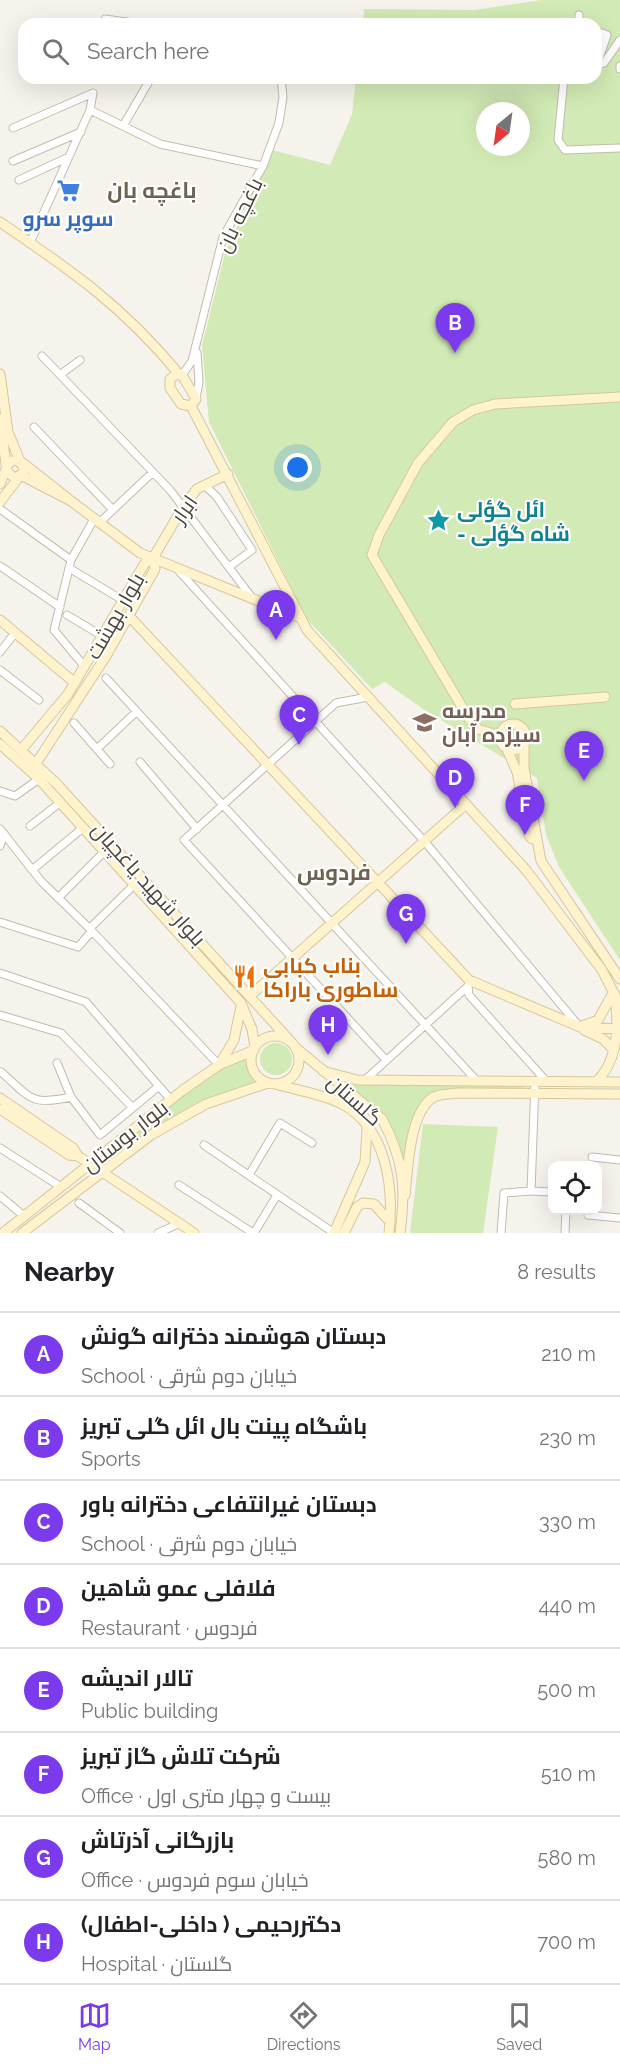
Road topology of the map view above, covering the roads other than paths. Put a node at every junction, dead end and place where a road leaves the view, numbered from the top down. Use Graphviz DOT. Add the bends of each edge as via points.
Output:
graph roads {
  1 [pos="602,33"];
  2 [pos="620,40"];
  3 [pos="602,50"];
  4 [pos="602,63"];
  5 [pos="148,84"];
  6 [pos="282,84"];
  7 [pos="564,84"];
  8 [pos="90,110"];
  9 [pos="123,126"];
  10 [pos="13,128"];
  11 [pos="81,132"];
  12 [pos="620,148"];
  13 [pos="69,158"];
  14 [pos="13,160"];
  15 [pos="263,166"];
  16 [pos="19,180"];
  17 [pos="0,222"];
  18 [pos="0,231"];
  19 [pos="30,243"];
  20 [pos="196,344"];
  21 [pos="160,350"];
  22 [pos="42,356"];
  23 [pos="80,360"];
  24 [pos="0,374"];
  25 [pos="61,374"];
  26 [pos="181,375"];
  27 [pos="170,381"];
  28 [pos="620,397"];
  29 [pos="194,402"];
  30 [pos="0,418"];
  31 [pos="34,428"];
  32 [pos="21,462"];
  33 [pos="6,468"];
  34 [pos="153,472"];
  35 [pos="228,474"];
  36 [pos="20,476"];
  37 [pos="0,484"];
  38 [pos="204,485"];
  39 [pos="71,501"];
  40 [pos="0,502"];
  41 [pos="183,507"];
  42 [pos="0,509"];
  43 [pos="113,510"];
  44 [pos="97,521"];
  45 [pos="153,558"];
  46 [pos="70,564"];
  47 [pos="0,566"];
  48 [pos="229,567"];
  49 [pos="176,568"];
  50 [pos="253,599"];
  51 [pos="124,601"];
  52 [pos="60,607"];
  53 [pos="67,615"];
  54 [pos="129,616"];
  55 [pos="298,617"];
  56 [pos="0,620"];
  57 [pos="15,633"];
  58 [pos="104,637"];
  59 [pos="0,652"];
  60 [pos="86,667"];
  61 [pos="0,670"];
  62 [pos="106,678"];
  63 [pos="75,683"];
  64 [pos="604,696"];
  65 [pos="368,697"];
  66 [pos="39,700"];
  67 [pos="515,704"];
  68 [pos="136,712"];
  69 [pos="74,723"];
  70 [pos="315,724"];
  71 [pos="0,731"];
  72 [pos="500,736"];
  73 [pos="30,742"];
  74 [pos="0,744"];
  75 [pos="524,744"];
  76 [pos="506,747"];
  77 [pos="22,749"];
  78 [pos="97,749"];
  79 [pos="44,751"];
  80 [pos="37,762"];
  81 [pos="140,762"];
  82 [pos="110,764"];
  83 [pos="269,766"];
  84 [pos="39,779"];
  85 [pos="0,791"];
  86 [pos="61,802"];
  87 [pos="466,804"];
  88 [pos="224,806"];
  89 [pos="30,826"];
  90 [pos="84,827"];
  91 [pos="197,829"];
  92 [pos="2,831"];
  93 [pos="425,842"];
  94 [pos="536,843"];
  95 [pos="0,846"];
  96 [pos="105,852"];
  97 [pos="541,861"];
  98 [pos="32,870"];
  99 [pos="526,870"];
  100 [pos="135,884"];
  101 [pos="378,884"];
  102 [pos="58,898"];
  103 [pos="0,922"];
  104 [pos="332,925"];
  105 [pos="91,930"];
  106 [pos="195,934"];
  107 [pos="186,942"];
  108 [pos="293,958"];
  109 [pos="0,973"];
  110 [pos="620,979"];
  111 [pos="469,983"];
  112 [pos="613,990"];
  113 [pos="251,995"];
  114 [pos="242,1004"];
  115 [pos="620,1005"];
  116 [pos="0,1015"];
  117 [pos="425,1025"];
  118 [pos="580,1027"];
  119 [pos="618,1029"];
  120 [pos="294,1045"];
  121 [pos="254,1048"];
  122 [pos="614,1050"];
  123 [pos="387,1059"];
  124 [pos="57,1063"];
  125 [pos="219,1065"];
  126 [pos="323,1071"];
  127 [pos="1,1072"];
  128 [pos="366,1080"];
  129 [pos="477,1081"];
  130 [pos="536,1082"];
  131 [pos="547,1082"];
  132 [pos="596,1082"];
  133 [pos="620,1082"];
  134 [pos="271,1084"];
  135 [pos="159,1086"];
  136 [pos="620,1094"];
  137 [pos="536,1095"];
  138 [pos="71,1097"];
  139 [pos="0,1098"];
  140 [pos="171,1100"];
  141 [pos="132,1107"];
  142 [pos="0,1109"];
  143 [pos="366,1122"];
  144 [pos="312,1143"];
  145 [pos="204,1145"];
  146 [pos="0,1148"];
  147 [pos="73,1153"];
  148 [pos="592,1157"];
  149 [pos="620,1160"];
  150 [pos="89,1164"];
  151 [pos="100,1171"];
  152 [pos="249,1175"];
  153 [pos="179,1185"];
  154 [pos="61,1187"];
  155 [pos="531,1191"];
  156 [pos="548,1192"];
  157 [pos="277,1195"];
  158 [pos="405,1195"];
  159 [pos="0,1196"];
  160 [pos="79,1203"];
  161 [pos="566,1215"];
  162 [pos="588,1215"];
  163 [pos="24,1216"];
  164 [pos="620,1218"];
  165 [pos="390,1222"];
  166 [pos="180,1223"];
  167 [pos="3,1233"];
  168 [pos="22,1233"];
  169 [pos="120,1233"];
  170 [pos="158,1233"];
  171 [pos="194,1233"];
  172 [pos="254,1233"];
  173 [pos="334,1233"];
  174 [pos="345,1233"];
  175 [pos="389,1233"];
  176 [pos="400,1233"];
  177 [pos="501,1233"];
  178 [pos="565,1233"];
  1 -- 3 [label="street" via="607,35"];
  2 -- 4 [label="street"];
  5 -- 9 [label="street"];
  6 -- 15 [label="street, باغچه بان" via="279,123"];
  7 -- 12 [label="street" via="558,140 565,150"];
  8 -- 9 [label="street"];
  8 -- 10 [label="street" via="93,93"];
  8 -- 11 [label="street"];
  9 -- 15 [label="street" via="160,144"];
  11 -- 13 [label="street"];
  11 -- 14 [label="street"];
  13 -- 16 [label="street"];
  13 -- 19 [label="street"];
  15 -- 20 [label="street, باغچه بان" via="224,237"];
  17 -- 19 [label="main road"];
  18 -- 19 [label="main road"];
  19 -- 21 [label="main road" via="62,262 111,301"];
  20 -- 26 [label="street" via="192,361"];
  20 -- 29 [label="street" via="199,382"];
  21 -- 26 [label="main road"];
  21 -- 27 [label="main road"];
  22 -- 25 [label="street"];
  23 -- 25 [label="street"];
  24 -- 32 [label="main road" via="8,432"];
  25 -- 34 [label="street"];
  26 -- 27 [label="main road"];
  26 -- 29 [label="main road"];
  27 -- 29 [label="main road" via="170,388 181,404 186,407"];
  28 -- 72 [label="main road" via="495,404 473,410 453,422 418,463 379,535 372,555 468,717 478,729"];
  29 -- 35 [label="main road"];
  30 -- 33 [label="main road"];
  31 -- 43 [label="street"];
  32 -- 33 [label="main road" via="14,460"];
  32 -- 36 [label="main road" via="24,470"];
  32 -- 39 [label="main road"];
  33 -- 36 [label="main road" via="9,475"];
  33 -- 37 [label="main road"];
  34 -- 41 [label="street"];
  34 -- 43 [label="street"];
  35 -- 38 [label="main road, ابرار"];
  35 -- 55 [label="main road"];
  36 -- 39 [label="main road" via="38,481"];
  36 -- 40 [label="main road"];
  38 -- 41 [label="main road, ابرار"];
  38 -- 48 [label="street" via="217,497 252,550"];
  39 -- 44 [label="main road"];
  41 -- 45 [label="main road, ابرار"];
  41 -- 48 [label="street"];
  42 -- 46 [label="street"];
  43 -- 44 [label="street"];
  44 -- 45 [label="main road"];
  44 -- 46 [label="street"];
  45 -- 49 [label="main road"];
  45 -- 51 [label="main road, بلوار بهشت" via="145,563"];
  45 -- 54 [label="main road, بلوار بهشت" via="155,568"];
  46 -- 51 [label="street"];
  46 -- 52 [label="street"];
  47 -- 52 [label="street"];
  48 -- 50 [label="street"];
  49 -- 50 [label="main road"];
  49 -- 70 [label="street"];
  50 -- 55 [label="main road"];
  51 -- 58 [label="main road, بلوار بهشت"];
  52 -- 60 [label="street" via="54,630"];
  53 -- 58 [label="street"];
  54 -- 79 [label="main road, بلوار بهشت"];
  54 -- 83 [label="main road"];
  55 -- 65 [label="main road"];
  56 -- 57 [label="main road"];
  57 -- 59 [label="street"];
  57 -- 63 [label="main road"];
  58 -- 60 [label="main road, بلوار بهشت"];
  60 -- 63 [label="main road, بلوار بهشت"];
  61 -- 66 [label="street"];
  62 -- 68 [label="street"];
  63 -- 73 [label="main road, بلوار بهشت"];
  64 -- 67 [label="main road"];
  65 -- 70 [label="street" via="336,703"];
  65 -- 87 [label="main road"];
  68 -- 78 [label="street"];
  68 -- 88 [label="street"];
  69 -- 78 [label="street"];
  70 -- 83 [label="street"];
  70 -- 93 [label="street"];
  71 -- 77 [label="main road, بلوار شهید یاغچیان"];
  72 -- 75 [label="main road" via="506,726 517,724 525,732"];
  72 -- 76 [label="main road"];
  73 -- 77 [label="main road, بلوار بهشت"];
  73 -- 79 [label="main road" via="31,750"];
  74 -- 84 [label="main road, بلوار شهید یاغچیان"];
  75 -- 76 [label="main road" via="513,750"];
  75 -- 94 [label="main road"];
  76 -- 94 [label="main road" via="517,772 529,835"];
  77 -- 80 [label="main road, بلوار شهید یاغچیان"];
  78 -- 82 [label="street"];
  79 -- 80 [label="main road, بلوار بهشت"];
  80 -- 106 [label="main road, بلوار شهید یاغچیان"];
  81 -- 91 [label="street"];
  83 -- 88 [label="street"];
  83 -- 101 [label="main road"];
  84 -- 85 [label="street" via="15,796"];
  84 -- 86 [label="main road, بلوار شهید یاغچیان"];
  86 -- 89 [label="street"];
  86 -- 90 [label="main road, بلوار شهید یاغچیان"];
  87 -- 93 [label="main road"];
  87 -- 99 [label="main road"];
  88 -- 91 [label="street"];
  88 -- 104 [label="street"];
  90 -- 96 [label="main road, بلوار شهید یاغچیان"];
  90 -- 98 [label="street"];
  91 -- 108 [label="street" via="184,840"];
  92 -- 95 [label="street"];
  92 -- 98 [label="street"];
  93 -- 101 [label="main road"];
  93 -- 118 [label="street"];
  94 -- 97 [label="main road"];
  96 -- 100 [label="main road, بلوار شهید یاغچیان"];
  96 -- 102 [label="street"];
  97 -- 99 [label="main road"];
  97 -- 110 [label="main road"];
  98 -- 102 [label="street"];
  99 -- 112 [label="main road"];
  100 -- 105 [label="street"];
  100 -- 107 [label="main road, بلوار شهید یاغچیان"];
  101 -- 104 [label="main road"];
  101 -- 111 [label="main road"];
  102 -- 105 [label="street"];
  103 -- 105 [label="street" via="78,947"];
  104 -- 108 [label="main road"];
  104 -- 117 [label="street"];
  105 -- 125 [label="street"];
  106 -- 107 [label="main road"];
  106 -- 113 [label="main road, بلوار شهید یاغچیان"];
  107 -- 114 [label="main road, بلوار شهید یاغچیان"];
  108 -- 113 [label="main road"];
  108 -- 123 [label="street"];
  109 -- 135 [label="street" via="86,1002"];
  111 -- 117 [label="street"];
  111 -- 118 [label="main road"];
  111 -- 131 [label="street" via="469,995"];
  112 -- 115 [label="main road"];
  112 -- 118 [label="main road" via="598,1020"];
  112 -- 119 [label="main road"];
  113 -- 120 [label="main road, بلوار شهید یاغچیان"];
  114 -- 121 [label="main road, بلوار شهید یاغچیان"];
  114 -- 125 [label="main road" via="239,1026"];
  116 -- 141 [label="street" via="61,1033"];
  117 -- 123 [label="street"];
  117 -- 129 [label="street"];
  118 -- 119 [label="main road"];
  118 -- 122 [label="main road"];
  119 -- 122 [label="main road"];
  120 -- 121 [label="main road" via="272,1036"];
  120 -- 126 [label="main road, گلستان"];
  120 -- 134 [label="main road" via="299,1062 294,1076"];
  121 -- 125 [label="main road, بلوار بوستان"];
  121 -- 134 [label="main road" via="253,1070"];
  122 -- 132 [label="main road" via="604,1074"];
  123 -- 128 [label="street"];
  124 -- 138 [label="street"];
  125 -- 140 [label="main road, بلوار بوستان"];
  126 -- 128 [label="main road"];
  126 -- 158 [label="main road, گلستان" via="382,1119 398,1159"];
  127 -- 138 [label="street" via="33,1099 45,1103"];
  128 -- 129 [label="main road"];
  129 -- 130 [label="main road"];
  130 -- 131 [label="main road"];
  130 -- 137 [label="street"];
  131 -- 132 [label="main road"];
  132 -- 133 [label="main road"];
  134 -- 143 [label="main road, گلستان" via="341,1103"];
  134 -- 151 [label="main road, بلوار بوستان" via="206,1104"];
  135 -- 140 [label="street"];
  135 -- 141 [label="street"];
  136 -- 137 [label="main road"];
  137 -- 155 [label="street"];
  137 -- 158 [label="main road" via="457,1093 434,1097 415,1122"];
  138 -- 141 [label="street" via="100,1135"];
  139 -- 147 [label="main road"];
  140 -- 150 [label="main road, بلوار بوستان"];
  142 -- 147 [label="main road"];
  143 -- 165 [label="main road, گلستان" via="389,1176"];
  143 -- 173 [label="main road" via="365,1162"];
  144 -- 152 [label="street" via="280,1123"];
  145 -- 152 [label="street"];
  146 -- 154 [label="street"];
  147 -- 150 [label="main road"];
  148 -- 149 [label="street"];
  150 -- 151 [label="main road"];
  150 -- 154 [label="main road, بلوار بوستان"];
  151 -- 166 [label="main road"];
  151 -- 168 [label="main road, بلوار بوستان"];
  152 -- 157 [label="street"];
  153 -- 172 [label="street"];
  154 -- 163 [label="main road, بلوار بوستان"];
  155 -- 156 [label="street"];
  155 -- 177 [label="street" via="504,1193"];
  157 -- 172 [label="street"];
  157 -- 173 [label="street"];
  158 -- 176 [label="main road, گلستان"];
  159 -- 163 [label="street"];
  160 -- 169 [label="street"];
  161 -- 178 [label="street"];
  162 -- 164 [label="street"];
  163 -- 167 [label="main road, بلوار بوستان"];
  165 -- 174 [label="main road" via="374,1204 363,1203 357,1207"];
  165 -- 175 [label="main road, گلستان"];
  166 -- 170 [label="street"];
  166 -- 171 [label="main road"];
}
